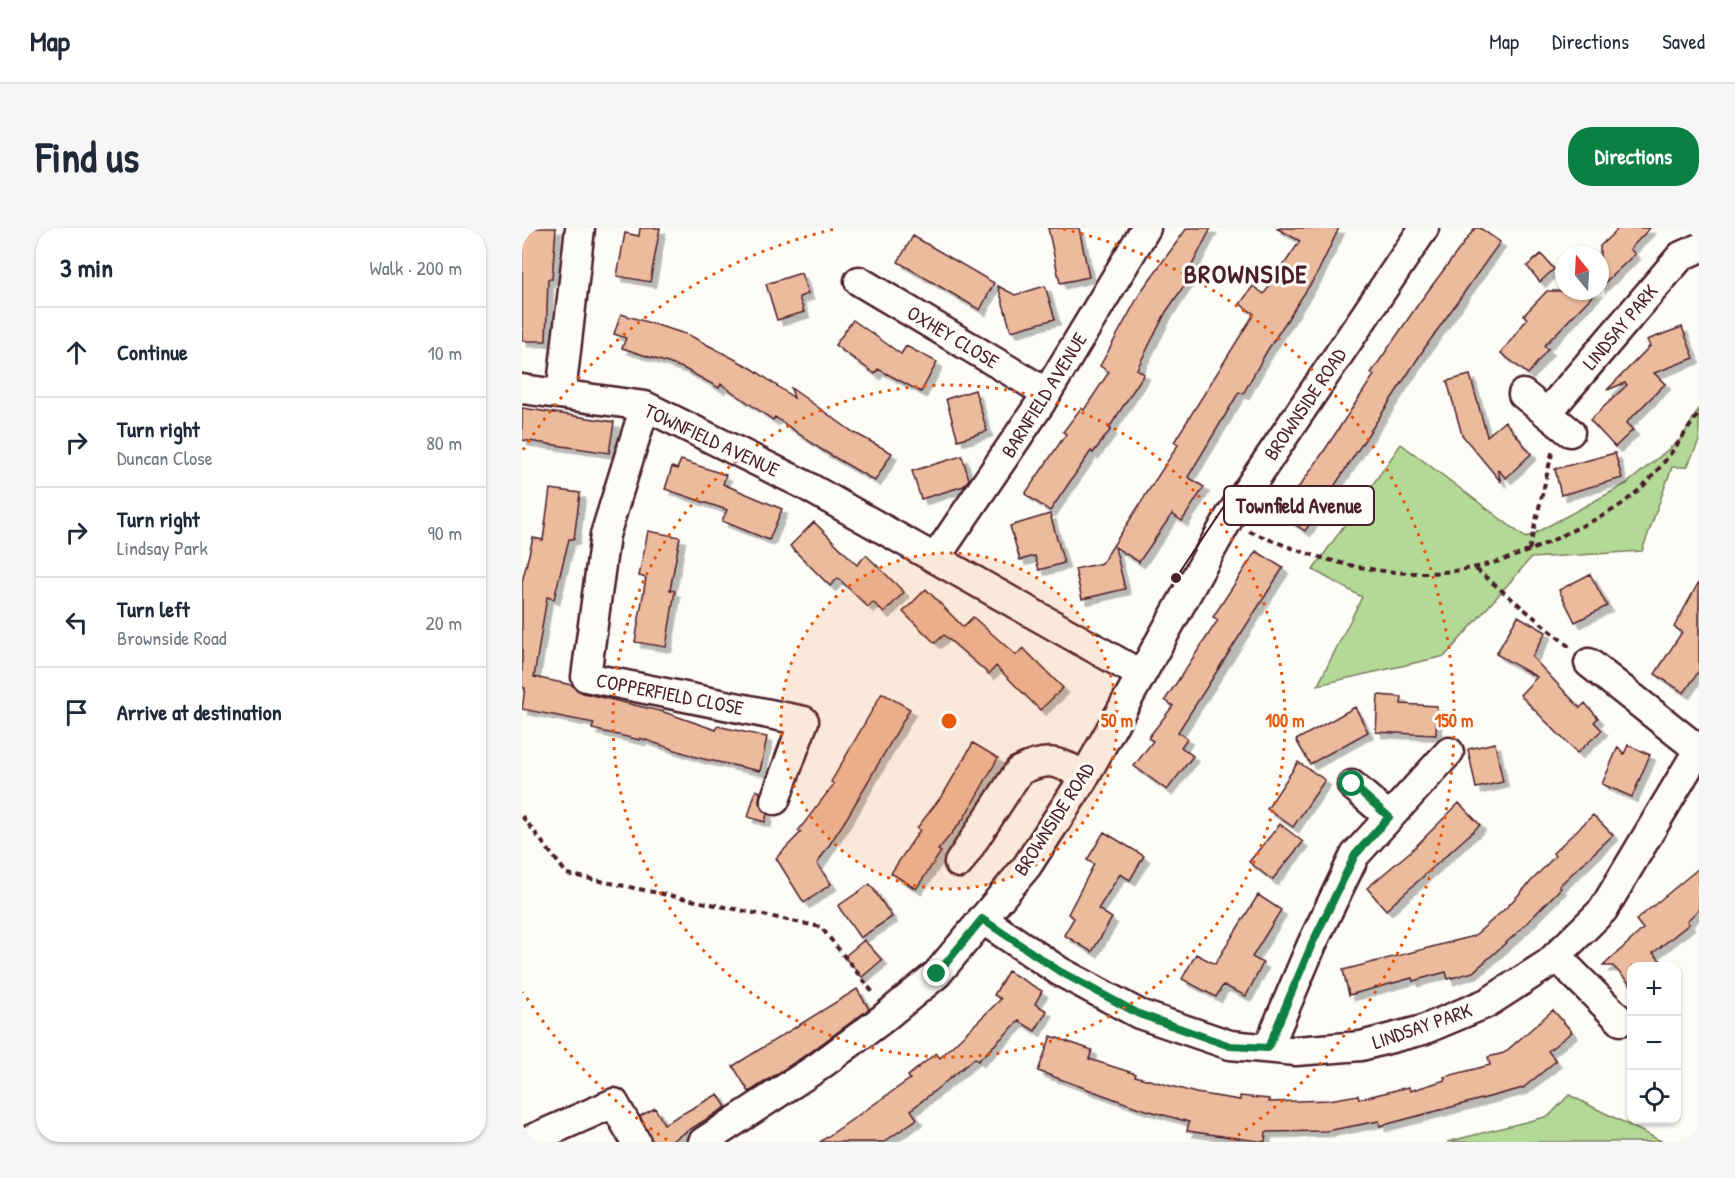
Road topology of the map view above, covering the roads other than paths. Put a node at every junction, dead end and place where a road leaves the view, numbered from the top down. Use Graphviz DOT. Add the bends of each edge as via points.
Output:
graph roads {
  1 [pos="580,228"];
  2 [pos="1146,228"];
  3 [pos="1424,228"];
  4 [pos="1699,248"];
  5 [pos="860,281"];
  6 [pos="522,388"];
  7 [pos="1047,393"];
  8 [pos="561,394"];
  9 [pos="1523,394"];
  10 [pos="645,406"];
  11 [pos="936,558"];
  12 [pos="1589,663"];
  13 [pos="1140,674"];
  14 [pos="1699,750"];
  15 [pos="1449,752"];
  16 [pos="1085,775"];
  17 [pos="1352,784"];
  18 [pos="775,800"];
  19 [pos="1389,817"];
  20 [pos="959,863"];
  21 [pos="982,919"];
  22 [pos="1556,956"];
  23 [pos="1621,1021"];
  24 [pos="1268,1048"];
  25 [pos="525,1142"];
  26 [pos="636,1142"];
  27 [pos="703,1142"];
  1 -- 8 [label="street"];
  2 -- 7 [label="street, BARNFIELD AVENUE"];
  3 -- 13 [label="street, BROWNSIDE ROAD" via="1227,521"];
  4 -- 9 [label="street, LINDSAY PARK" via="1681,256 1559,423"];
  5 -- 7 [label="street, OXHEY CLOSE"];
  6 -- 8 [label="street, TOWNFIELD AVENUE"];
  7 -- 11 [label="street, BARNFIELD AVENUE"];
  8 -- 10 [label="street, TOWNFIELD AVENUE"];
  10 -- 11 [label="street, TOWNFIELD AVENUE" via="803,484"];
  10 -- 18 [label="street, COPPERFIELD CLOSE" via="605,535 586,677 804,721"];
  11 -- 13 [label="street, TOWNFIELD AVENUE"];
  12 -- 14 [label="street, LINDSAY PARK"];
  13 -- 16 [label="street, BROWNSIDE ROAD"];
  14 -- 22 [label="street, LINDSAY PARK" via="1603,910"];
  15 -- 19 [label="street"];
  16 -- 20 [label="street" via="1053,760 1019,771"];
  16 -- 21 [label="street, BROWNSIDE ROAD" via="1027,866"];
  17 -- 19 [label="street"];
  19 -- 24 [label="street" via="1355,855"];
  21 -- 24 [label="street, LINDSAY PARK" via="1059,971 1139,1014 1230,1046"];
  21 -- 27 [label="street, BROWNSIDE ROAD" via="937,974 880,1021"];
  22 -- 23 [label="street"];
  22 -- 24 [label="street, LINDSAY PARK" via="1487,1003 1423,1030 1362,1046 1296,1051"];
  25 -- 26 [label="street" via="614,1103"];
}
